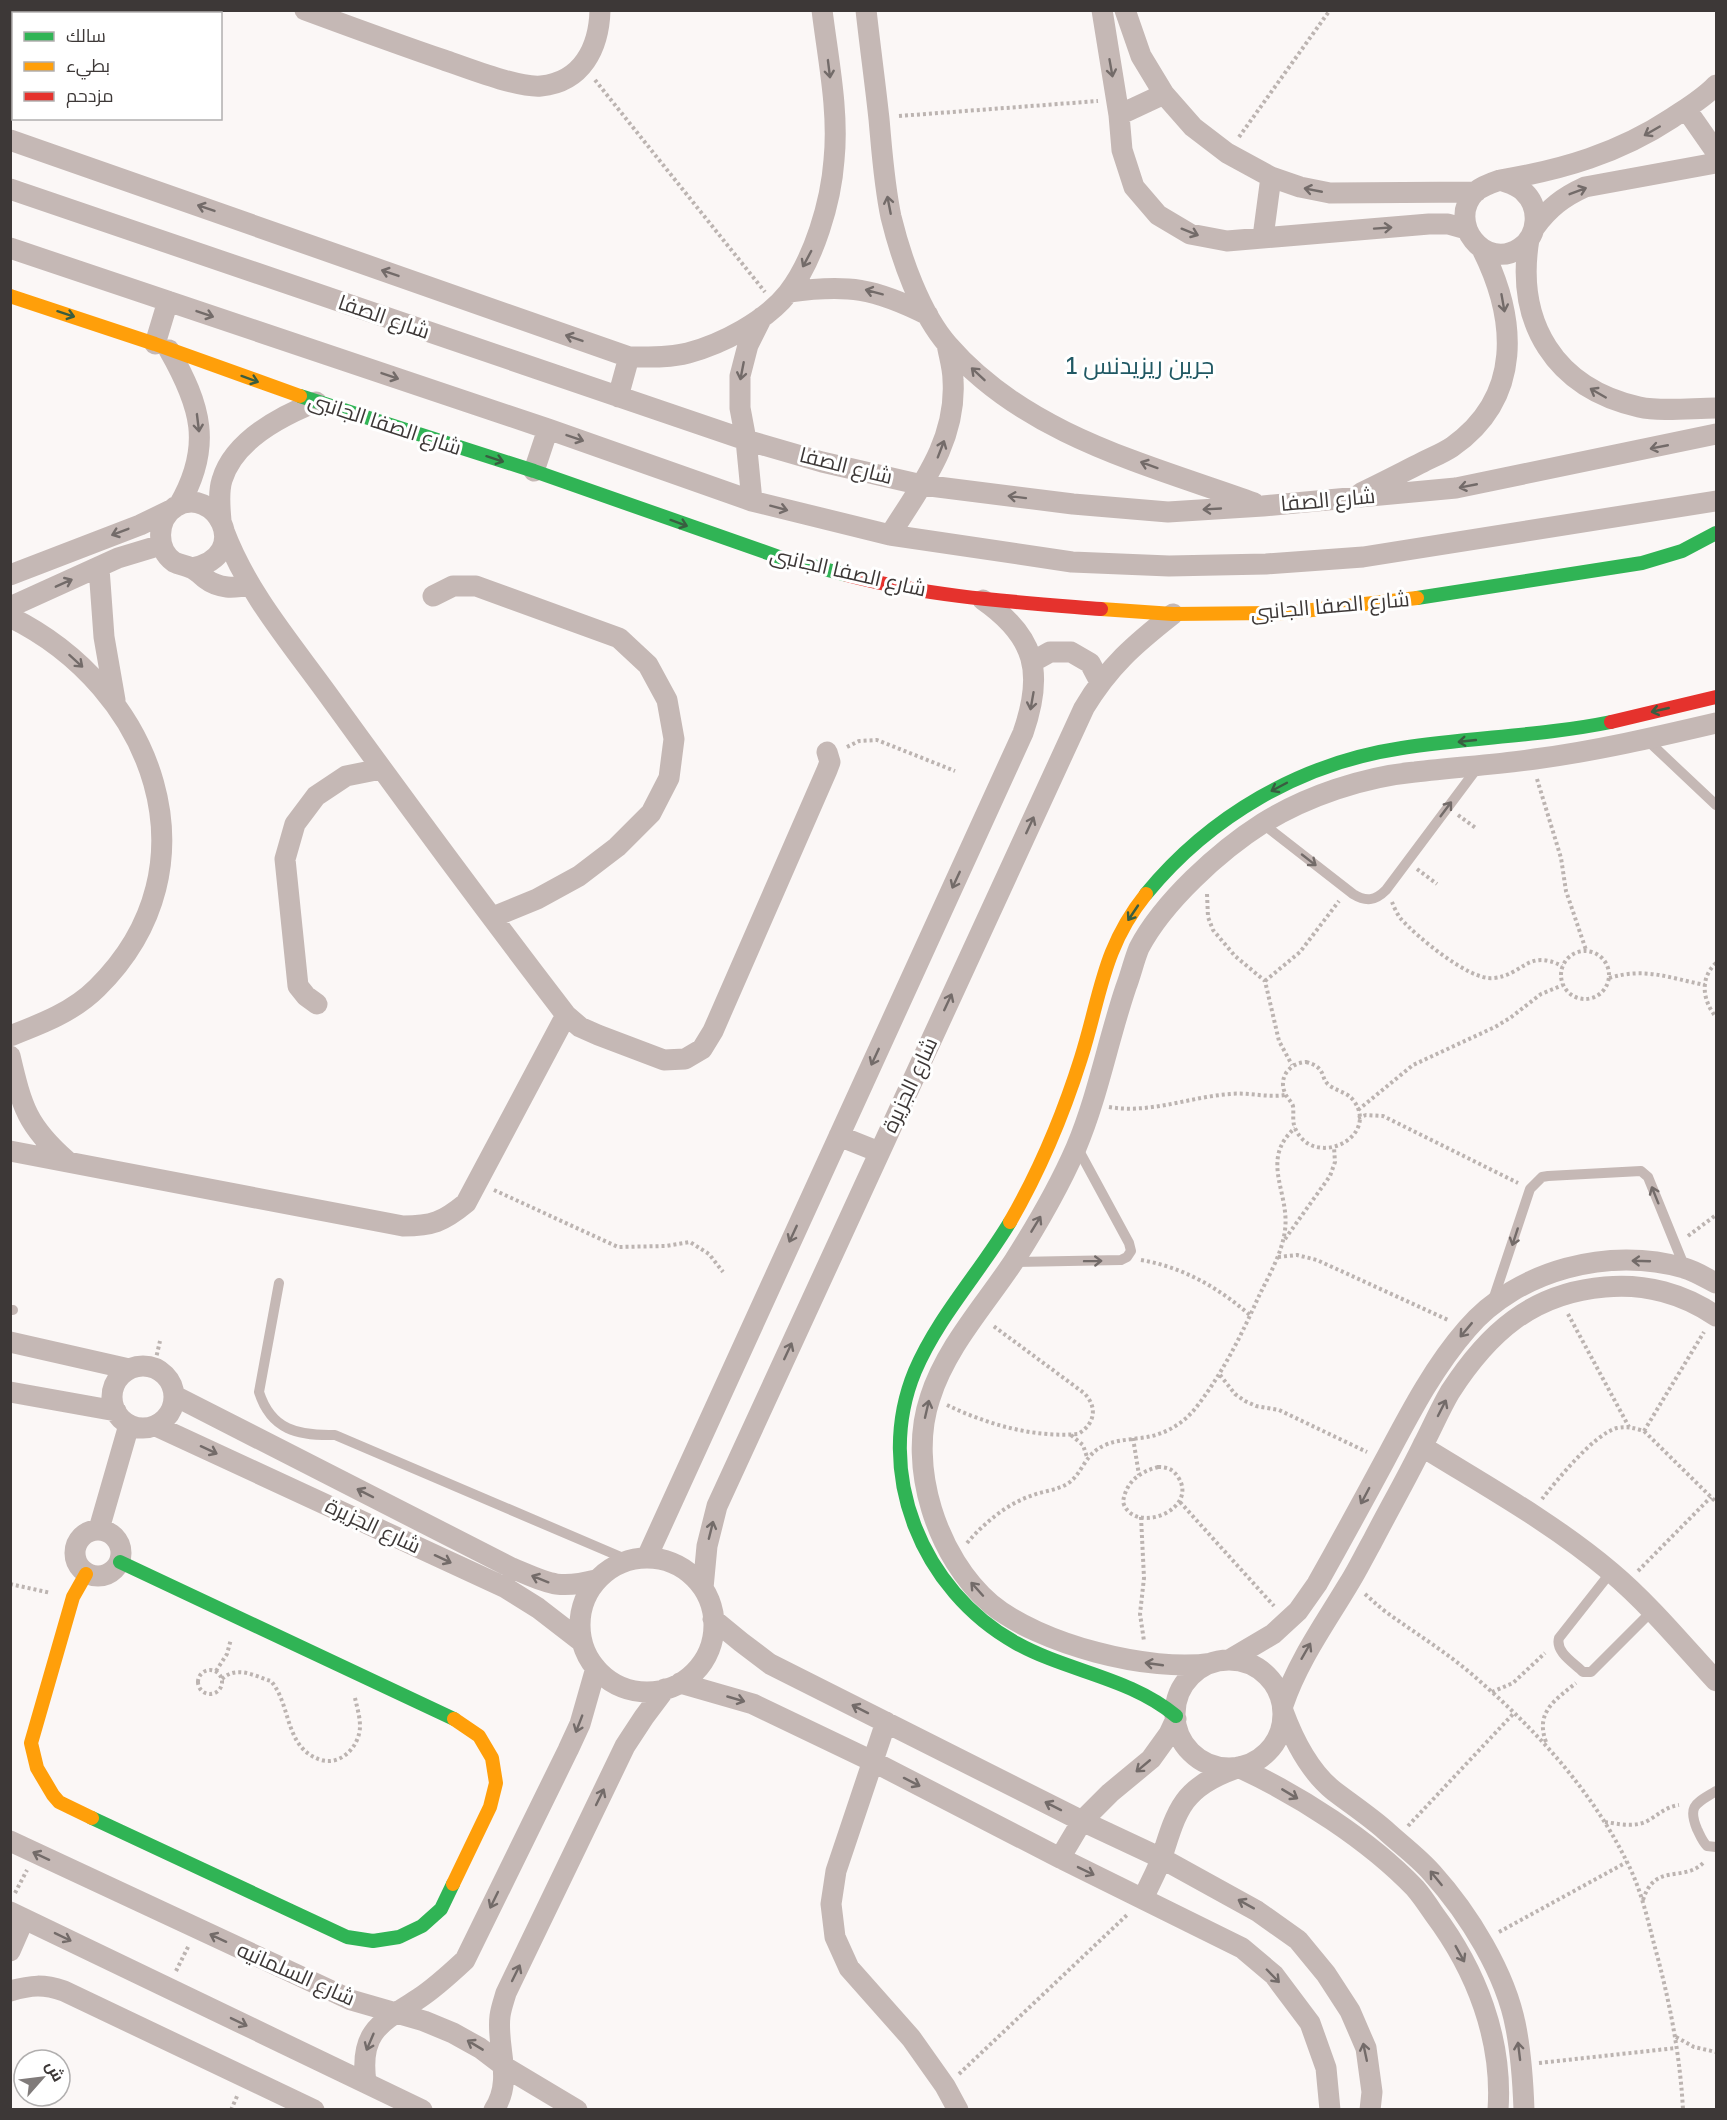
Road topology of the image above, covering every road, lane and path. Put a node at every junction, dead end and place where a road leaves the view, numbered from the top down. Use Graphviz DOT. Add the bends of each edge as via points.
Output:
graph roads {
  1 [pos="304,10"];
  2 [pos="600,10"];
  3 [pos="822,10"];
  4 [pos="866,10"];
  5 [pos="1102,10"];
  6 [pos="1125,10"];
  7 [pos="1330,10"];
  8 [pos="583,66"];
  9 [pos="1716,84"];
  10 [pos="1164,94"];
  11 [pos="1118,107"];
  12 [pos="1686,109"];
  13 [pos="879,118"];
  14 [pos="10,140"];
  15 [pos="1716,152"];
  16 [pos="1227,153"];
  17 [pos="1716,163"];
  18 [pos="1271,177"];
  19 [pos="1500,180"];
  20 [pos="10,189"];
  21 [pos="1476,192"];
  22 [pos="1466,229"];
  23 [pos="1532,233"];
  24 [pos="1263,237"];
  25 [pos="10,248"];
  26 [pos="1482,249"];
  27 [pos="10,296"];
  28 [pos="168,301"];
  29 [pos="775,305"];
  30 [pos="928,315"];
  31 [pos="947,344"];
  32 [pos="162,347"];
  33 [pos="629,357"];
  34 [pos="618,397"];
  35 [pos="316,402"];
  36 [pos="1716,408"];
  37 [pos="548,429"];
  38 [pos="1716,434"];
  39 [pos="746,440"];
  40 [pos="200,450"];
  41 [pos="231,462"];
  42 [pos="534,471"];
  43 [pos="922,485"];
  44 [pos="1352,498"];
  45 [pos="752,501"];
  46 [pos="1716,501"];
  47 [pos="1263,506"];
  48 [pos="176,507"];
  49 [pos="223,526"];
  50 [pos="1716,533"];
  51 [pos="890,535"];
  52 [pos="161,545"];
  53 [pos="99,568"];
  54 [pos="192,568"];
  55 [pos="10,576"];
  56 [pos="250,586"];
  57 [pos="433,596"];
  58 [pos="982,600"];
  59 [pos="10,607"];
  60 [pos="1173,614"];
  61 [pos="10,617"];
  62 [pos="1032,662"];
  63 [pos="1100,682"];
  64 [pos="1716,697"];
  65 [pos="116,707"];
  66 [pos="1716,723"];
  67 [pos="1646,739"];
  68 [pos="828,757"];
  69 [pos="1531,760"];
  70 [pos="1478,767"];
  71 [pos="381,769"];
  72 [pos="956,771"];
  73 [pos="1716,805"];
  74 [pos="1448,807"];
  75 [pos="1263,824"];
  76 [pos="1477,829"];
  77 [pos="1407,861"];
  78 [pos="1162,876"];
  79 [pos="1437,884"];
  80 [pos="1188,885"];
  81 [pos="1347,890"];
  82 [pos="1386,890"];
  83 [pos="493,917"];
  84 [pos="1586,951"];
  85 [pos="1716,963"];
  86 [pos="1562,966"];
  87 [pos="1609,978"];
  88 [pos="1265,981"];
  89 [pos="1563,985"];
  90 [pos="1705,985"];
  91 [pos="1096,998"];
  92 [pos="316,1004"];
  93 [pos="1120,1005"];
  94 [pos="566,1015"];
  95 [pos="1716,1017"];
  96 [pos="10,1036"];
  97 [pos="10,1056"];
  98 [pos="1292,1065"];
  99 [pos="1285,1095"];
  100 [pos="20,1098"];
  101 [pos="1092,1101"];
  102 [pos="1358,1110"];
  103 [pos="1358,1118"];
  104 [pos="10,1120"];
  105 [pos="1295,1128"];
  106 [pos="839,1136"];
  107 [pos="1077,1146"];
  108 [pos="1334,1147"];
  109 [pos="10,1151"];
  110 [pos="879,1152"];
  111 [pos="67,1162"];
  112 [pos="477,1183"];
  113 [pos="1530,1189"];
  114 [pos="1716,1215"];
  115 [pos="1282,1244"];
  116 [pos="1675,1245"];
  117 [pos="1127,1257"];
  118 [pos="1277,1257"];
  119 [pos="1013,1262"];
  120 [pos="1685,1268"];
  121 [pos="723,1272"];
  122 [pos="1549,1275"];
  123 [pos="279,1283"];
  124 [pos="1716,1283"];
  125 [pos="1558,1296"];
  126 [pos="1491,1306"];
  127 [pos="976,1314"];
  128 [pos="1715,1315"];
  129 [pos="1251,1316"];
  130 [pos="1467,1329"];
  131 [pos="160,1341"];
  132 [pos="10,1342"];
  133 [pos="154,1368"];
  134 [pos="129,1369"];
  135 [pos="1220,1375"];
  136 [pos="10,1392"];
  137 [pos="175,1396"];
  138 [pos="930,1398"];
  139 [pos="122,1418"];
  140 [pos="156,1426"];
  141 [pos="1629,1426"];
  142 [pos="1644,1431"];
  143 [pos="1071,1435"];
  144 [pos="1133,1438"];
  145 [pos="1423,1447"];
  146 [pos="1087,1458"];
  147 [pos="1384,1460"];
  148 [pos="1139,1475"];
  149 [pos="1711,1497"];
  150 [pos="1180,1502"];
  151 [pos="1716,1502"];
  152 [pos="1530,1514"];
  153 [pos="1141,1517"];
  154 [pos="99,1529"];
  155 [pos="638,1559"];
  156 [pos="956,1560"];
  157 [pos="120,1562"];
  158 [pos="86,1574"];
  159 [pos="1618,1579"];
  160 [pos="596,1580"];
  161 [pos="1350,1583"];
  162 [pos="10,1584"];
  163 [pos="703,1588"];
  164 [pos="73,1597"];
  165 [pos="1652,1612"];
  166 [pos="233,1614"];
  167 [pos="713,1619"];
  168 [pos="1287,1621"];
  169 [pos="582,1642"];
  170 [pos="1557,1645"];
  171 [pos="1221,1661"];
  172 [pos="1153,1664"];
  173 [pos="348,1668"];
  174 [pos="596,1668"];
  175 [pos="216,1671"];
  176 [pos="1583,1672"];
  177 [pos="222,1678"];
  178 [pos="1716,1681"];
  179 [pos="672,1686"];
  180 [pos="1491,1692"];
  181 [pos="1283,1708"];
  182 [pos="1514,1713"];
  183 [pos="1176,1718"];
  184 [pos="886,1722"];
  185 [pos="1548,1746"];
  186 [pos="872,1761"];
  187 [pos="1237,1768"];
  188 [pos="1716,1791"];
  189 [pos="1697,1803"];
  190 [pos="1082,1821"];
  191 [pos="1604,1821"];
  192 [pos="1395,1839"];
  193 [pos="10,1841"];
  194 [pos="1715,1847"];
  195 [pos="36,1853"];
  196 [pos="1060,1858"];
  197 [pos="1161,1858"];
  198 [pos="1627,1862"];
  199 [pos="1143,1899"];
  200 [pos="10,1901"];
  201 [pos="1642,1901"];
  202 [pos="17,1915"];
  203 [pos="196,1928"];
  204 [pos="1481,1942"];
  205 [pos="10,1951"];
  206 [pos="168,1988"];
  207 [pos="10,1991"];
  208 [pos="394,2013"];
  209 [pos="1675,2036"];
  210 [pos="1676,2048"];
  211 [pos="1716,2052"];
  212 [pos="504,2067"];
  213 [pos="1522,2074"];
  214 [pos="366,2082"];
  215 [pos="1500,2082"];
  216 [pos="945,2086"];
  217 [pos="314,2109"];
  218 [pos="422,2109"];
  219 [pos="494,2109"];
  220 [pos="577,2109"];
  221 [pos="958,2109"];
  222 [pos="1330,2109"];
  223 [pos="1370,2109"];
  224 [pos="1498,2109"];
  225 [pos="1524,2109"];
  226 [pos="1683,2109"];
  1 -- 8 [label="street" via="482,74 516,82 540,86 564,80"];
  2 -- 8 [label="street" via="596,45"];
  3 -- 29 [label="street, one-way" via="834,112 835,160 827,207 811,252"];
  4 -- 13 [label="street"];
  5 -- 11 [label="street, one-way"];
  6 -- 10 [label="street" via="1142,56"];
  7 -- 16 [label="path"];
  8 -- 29 [label="path"];
  9 -- 12 [label="street"];
  10 -- 11 [label="street"];
  10 -- 16 [label="street" via="1193,127"];
  11 -- 13 [label="path"];
  11 -- 24 [label="street, one-way" via="1122,150 1134,187 1158,215 1190,234 1227,241"];
  12 -- 15 [label="street"];
  12 -- 19 [label="street, one-way" via="1616,149 1540,174"];
  30 -- 13 [label="street, one-way" via="907,268 892,219 882,169"];
  33 -- 14 [label="street, one-way"];
  16 -- 18 [label="street"];
  23 -- 17 [label="street, one-way" via="1548,210 1585,187"];
  21 -- 18 [label="street, one-way" via="1330,193 1300,188"];
  18 -- 24 [label="street"];
  19 -- 21 [label="street"];
  19 -- 23 [label="street" via="1524,191 1532,202 1536,214"];
  20 -- 34 [label="street, شارع الصفا"];
  21 -- 22 [label="street" via="1464,216"];
  24 -- 22 [label="street, one-way" via="1428,224"];
  22 -- 26 [label="street"];
  23 -- 26 [label="street" via="1520,248 1508,253"];
  36 -- 23 [label="street, one-way" via="1641,408 1608,399 1578,382 1553,358 1535,328 1525,263"];
  25 -- 28 [label="street"];
  26 -- 44 [label="street, one-way" via="1500,292 1509,336 1506,368 1495,400 1476,427 1451,448"];
  27 -- 32 [label="street, شارع الصفا الجانبى, one-way"];
  28 -- 32 [label="street"];
  28 -- 37 [label="street, one-way"];
  30 -- 29 [label="street, one-way" via="895,298 860,289 824,287"];
  29 -- 33 [label="street" via="739,333 713,345 686,354"];
  29 -- 39 [label="street, one-way" via="748,345 740,376"];
  30 -- 31 [label="street"];
  43 -- 31 [label="street, one-way" via="941,453 951,417 953,381"];
  47 -- 31 [label="street, one-way" via="1067,434 1023,410"];
  32 -- 35 [label="street, شارع الصفا الجانبى, one-way"];
  32 -- 40 [label="street, one-way" via="186,380 197,414"];
  33 -- 34 [label="street"];
  34 -- 39 [label="street, شارع الصفا"];
  35 -- 41 [label="street" via="284,416 256,435"];
  35 -- 42 [label="street, شارع الصفا الجانبى, one-way"];
  37 -- 42 [label="street"];
  37 -- 45 [label="street, one-way"];
  38 -- 44 [label="street, شارع الصفا, one-way" via="1456,488"];
  39 -- 43 [label="street, شارع الصفا"];
  39 -- 45 [label="street"];
  40 -- 41 [label="street"];
  40 -- 48 [label="street" via="192,481"];
  41 -- 49 [label="street" via="222,479 219,500"];
  42 -- 58 [label="street, شارع الصفا الجانبى, one-way" via="782,558 882,584"];
  47 -- 43 [label="street, شارع الصفا, one-way" via="1168,512"];
  43 -- 51 [label="street"];
  44 -- 47 [label="street, شارع الصفا"];
  45 -- 51 [label="street, one-way"];
  46 -- 51 [label="street" via="1363,557 1266,564 1072,562"];
  48 -- 49 [label="street" via="203,505 214,511"];
  48 -- 52 [label="street" via="164,518"];
  48 -- 55 [label="street, one-way"];
  49 -- 54 [label="street" via="223,545 217,557"];
  49 -- 56 [label="street"];
  50 -- 60 [label="street, شارع الصفا الجانبى" via="1682,551 1642,563 1421,598 1286,613"];
  52 -- 53 [label="street"];
  52 -- 54 [label="street" via="173,561"];
  59 -- 53 [label="street, one-way"];
  53 -- 65 [label="street" via="104,637"];
  54 -- 56 [label="street" via="208,581 228,587"];
  56 -- 71 [label="street"];
  57 -- 83 [label="street" via="453,586 476,586 619,638 648,665 667,700 674,739 669,778 651,813 617,847 579,876"];
  58 -- 60 [label="street, شارع الصفا الجانبى"];
  58 -- 62 [label="street, شارع الجزيرة" via="1005,615 1022,637"];
  60 -- 63 [label="street, شارع الجزيرة" via="1133,646"];
  61 -- 65 [label="street, one-way" via="77,661"];
  62 -- 63 [label="street" via="1050,651 1071,652 1090,663"];
  62 -- 106 [label="street, شارع الجزيرة, one-way" via="1035,685 1023,733"];
  110 -- 63 [label="street, شارع الجزيرة, one-way" via="1084,708"];
  64 -- 78 [label="street, one-way" via="1566,730 1352,758 1299,777 1249,803 1203,836"];
  65 -- 96 [label="street" via="144,751 159,801 162,852 152,903 130,950 97,989 54,1019"];
  66 -- 67 [label="street"];
  67 -- 69 [label="street"];
  67 -- 73 [label="lane"];
  68 -- 72 [label="path" via="859,741 877,740"];
  68 -- 94 [label="street" via="713,1031 702,1048 685,1059 664,1060 580,1027"];
  69 -- 70 [label="street"];
  69 -- 84 [label="path"];
  70 -- 74 [label="lane"];
  70 -- 75 [label="street" via="1411,772 1359,782 1303,802"];
  71 -- 83 [label="street"];
  71 -- 92 [label="street" via="346,776 316,796 295,824 285,859 298,986"];
  74 -- 76 [label="path"];
  77 -- 74 [label="lane, one-way"];
  75 -- 80 [label="street"];
  75 -- 81 [label="lane, one-way"];
  77 -- 79 [label="path"];
  77 -- 82 [label="lane"];
  78 -- 80 [label="street"];
  78 -- 91 [label="street, one-way" via="1117,939"];
  80 -- 88 [label="path" via="1203,886 1213,930 1235,957"];
  80 -- 93 [label="street" via="1161,914 1139,950"];
  81 -- 82 [label="lane" via="1367,900"];
  81 -- 88 [label="path" via="1300,952"];
  82 -- 86 [label="path" via="1400,918 1446,957 1480,978 1500,977 1535,960"];
  83 -- 94 [label="street"];
  84 -- 86 [label="path" via="1576,952"];
  84 -- 87 [label="path" via="1604,959"];
  85 -- 90 [label="path"];
  86 -- 89 [label="path"];
  87 -- 89 [label="path" via="1606,988 1588,999 1569,993"];
  87 -- 90 [label="path" via="1651,972"];
  88 -- 98 [label="path" via="1279,1041"];
  89 -- 102 [label="path" via="1541,994 1495,1027 1413,1065"];
  90 -- 95 [label="path" via="1705,997"];
  91 -- 93 [label="street"];
  91 -- 183 [label="street" via="1069,1095 1044,1157 989,1255 917,1365 906,1399 901,1475 911,1520 933,1565 978,1619 1013,1642 1141,1691 1155,1698"];
  93 -- 101 [label="street"];
  94 -- 112 [label="street"];
  97 -- 100 [label="street"];
  98 -- 99 [label="path" via="1283,1079"];
  98 -- 102 [label="path" via="1313,1064 1329,1085 1351,1098"];
  99 -- 101 [label="path" via="1235,1093 1141,1110 1124,1110"];
  99 -- 105 [label="path" via="1293,1106"];
  100 -- 104 [label="street"];
  100 -- 111 [label="street" via="32,1123"];
  101 -- 107 [label="street"];
  102 -- 103 [label="path"];
  103 -- 108 [label="path" via="1354,1134"];
  103 -- 113 [label="path" via="1383,1116"];
  105 -- 108 [label="path" via="1308,1143"];
  105 -- 115 [label="path" via="1283,1140 1277,1156 1285,1216"];
  106 -- 110 [label="street"];
  106 -- 155 [label="street, شارع الجزيرة, one-way"];
  107 -- 117 [label="lane" via="1130,1244"];
  119 -- 107 [label="street, one-way"];
  108 -- 115 [label="path" via="1335,1162 1330,1176"];
  109 -- 111 [label="street"];
  163 -- 110 [label="street, شارع الجزيرة, one-way" via="707,1546 717,1506"];
  111 -- 112 [label="street" via="403,1226 426,1226 448,1218 466,1203"];
  112 -- 121 [label="path" via="618,1247 690,1242 709,1254"];
  116 -- 113 [label="lane, one-way" via="1648,1177 1641,1171 1548,1176"];
  113 -- 126 [label="lane, one-way"];
  114 -- 116 [label="path"];
  115 -- 118 [label="path"];
  116 -- 120 [label="lane"];
  119 -- 117 [label="lane, one-way"];
  117 -- 129 [label="path" via="1161,1264 1194,1277"];
  118 -- 129 [label="path"];
  118 -- 130 [label="path" via="1317,1260"];
  119 -- 127 [label="street"];
  120 -- 122 [label="street, one-way" via="1652,1261 1618,1260 1581,1264"];
  120 -- 124 [label="street"];
  122 -- 125 [label="street"];
  122 -- 126 [label="street"];
  123 -- 155 [label="lane" via="259,1392 265,1409 284,1426 309,1436 335,1435"];
  125 -- 128 [label="street" via="1586,1288 1644,1287 1673,1294"];
  125 -- 141 [label="path"];
  145 -- 125 [label="street, one-way" via="1449,1393 1485,1345 1519,1315"];
  126 -- 130 [label="street"];
  127 -- 138 [label="street" via="943,1368"];
  127 -- 143 [label="path" via="1089,1398 1094,1412 1089,1425"];
  128 -- 142 [label="path"];
  129 -- 135 [label="path"];
  130 -- 147 [label="street, one-way" via="1429,1380"];
  131 -- 133 [label="path"];
  132 -- 134 [label="street"];
  133 -- 134 [label="street"];
  133 -- 137 [label="street" via="169,1378"];
  134 -- 139 [label="street" via="112,1392"];
  135 -- 144 [label="path" via="1178,1425 1153,1436"];
  135 -- 147 [label="path" via="1245,1401 1289,1414"];
  136 -- 139 [label="street"];
  137 -- 140 [label="street" via="170,1414"];
  160 -- 137 [label="street, شارع الجزيرة, one-way" via="553,1585 512,1568"];
  138 -- 143 [label="path" via="987,1422"];
  156 -- 138 [label="street, one-way" via="930,1507 924,1476 924,1423"];
  139 -- 140 [label="street" via="147,1428"];
  139 -- 154 [label="street"];
  140 -- 169 [label="street, شارع الجزيرة, one-way" via="506,1588"];
  141 -- 142 [label="path"];
  141 -- 152 [label="path" via="1614,1429 1581,1454"];
  142 -- 149 [label="path"];
  143 -- 146 [label="path" via="1083,1445"];
  144 -- 146 [label="path" via="1101,1447"];
  144 -- 148 [label="path"];
  145 -- 152 [label="street"];
  145 -- 161 [label="street"];
  146 -- 156 [label="path" via="1068,1483 1022,1499 987,1522"];
  147 -- 168 [label="street, one-way" via="1317,1584"];
  148 -- 150 [label="path" via="1167,1467 1181,1482"];
  148 -- 153 [label="path" via="1127,1487 1123,1502 1129,1513"];
  149 -- 151 [label="path"];
  149 -- 159 [label="path"];
  150 -- 153 [label="path" via="1162,1515"];
  150 -- 168 [label="path"];
  152 -- 159 [label="street"];
  153 -- 172 [label="path" via="1144,1578 1140,1614 1146,1649"];
  154 -- 157 [label="street" via="118,1540"];
  154 -- 158 [label="street" via="82,1535 75,1551"];
  155 -- 160 [label="street" via="611,1568"];
  155 -- 163 [label="street" via="669,1561 688,1572"];
  172 -- 156 [label="street, one-way" via="1095,1651 1038,1632 1009,1617 982,1595"];
  157 -- 158 [label="street" via="106,1576"];
  157 -- 166 [label="street"];
  158 -- 164 [label="street"];
  159 -- 165 [label="street"];
  159 -- 170 [label="lane" via="1558,1638"];
  160 -- 169 [label="street" via="584,1599 580,1620"];
  161 -- 180 [label="path"];
  181 -- 161 [label="street, one-way" via="1304,1655"];
  162 -- 164 [label="path"];
  163 -- 167 [label="street"];
  164 -- 173 [label="street" via="32,1743 33,1760 47,1790 59,1802 347,1937 373,1941 399,1937 422,1926 441,1909 490,1807 496,1783 492,1758 479,1736 459,1721"];
  165 -- 176 [label="lane" via="1595,1671"];
  165 -- 178 [label="street"];
  166 -- 173 [label="street"];
  166 -- 175 [label="path" via="233,1634"];
  167 -- 179 [label="street" via="706,1656 695,1672"];
  184 -- 167 [label="street, one-way" via="770,1664"];
  168 -- 171 [label="street" via="1273,1634"];
  169 -- 174 [label="street"];
  170 -- 176 [label="lane"];
  170 -- 180 [label="path" via="1513,1683"];
  171 -- 172 [label="street, one-way" via="1193,1666"];
  171 -- 181 [label="street" via="1245,1662 1264,1673 1278,1690"];
  171 -- 183 [label="street" via="1196,1671 1184,1684"];
  173 -- 177 [label="path" via="360,1727 358,1739 343,1757 332,1762 320,1760 299,1746 292,1735 283,1699 271,1681 237,1670"];
  174 -- 179 [label="street" via="627,1689 646,1692"];
  174 -- 208 [label="street, one-way" via="572,1741 465,1960"];
  175 -- 177 [label="path"];
  175 -- 177 [label="path" via="202,1672 198,1680 200,1689 213,1694 221,1688"];
  176 -- 185 [label="path" via="1546,1711 1543,1734"];
  179 -- 186 [label="street, one-way" via="753,1704"];
  212 -- 179 [label="street, one-way" via="500,2016 506,1993 625,1746"];
  180 -- 182 [label="path"];
  181 -- 187 [label="street" via="1281,1730 1272,1748"];
  181 -- 192 [label="street" via="1293,1736 1323,1781"];
  182 -- 185 [label="path"];
  182 -- 192 [label="path"];
  183 -- 187 [label="street" via="1178,1731 1195,1755 1214,1765"];
  183 -- 190 [label="street, one-way" via="1151,1759"];
  184 -- 186 [label="street"];
  190 -- 184 [label="street, one-way"];
  185 -- 191 [label="path"];
  186 -- 196 [label="street, one-way"];
  186 -- 216 [label="street" via="836,1870 831,1904 835,1937 849,1968 911,2038"];
  187 -- 197 [label="street" via="1212,1777 1188,1797 1168,1832"];
  187 -- 215 [label="street, one-way" via="1291,1794 1355,1837 1417,1890 1471,1973 1490,2022"];
  188 -- 189 [label="lane"];
  189 -- 191 [label="path" via="1665,1809 1644,1823"];
  189 -- 194 [label="lane" via="1692,1816 1703,1842"];
  190 -- 196 [label="street"];
  190 -- 197 [label="street"];
  191 -- 198 [label="path"];
  204 -- 192 [label="street, one-way" via="1432,1873"];
  193 -- 195 [label="street, شارع السلمانيه"];
  194 -- 201 [label="path" via="1699,1868 1656,1879"];
  195 -- 200 [label="path"];
  203 -- 195 [label="street, شارع السلمانيه, one-way"];
  196 -- 199 [label="street, one-way"];
  197 -- 199 [label="street"];
  223 -- 197 [label="street, one-way" via="1372,2092 1365,2048 1350,2012 1298,1940 1257,1911"];
  198 -- 201 [label="path"];
  198 -- 204 [label="path"];
  199 -- 216 [label="path"];
  199 -- 222 [label="street, one-way" via="1242,1948 1274,1976 1310,2024 1326,2068"];
  201 -- 209 [label="path"];
  202 -- 205 [label="street"];
  202 -- 206 [label="street, one-way"];
  203 -- 206 [label="path"];
  208 -- 203 [label="street, شارع السلمانيه, one-way" via="351,2000"];
  213 -- 204 [label="street, one-way" via="1516,2026 1505,1990"];
  206 -- 214 [label="street, one-way"];
  207 -- 217 [label="street" via="46,1985 64,1991"];
  212 -- 208 [label="street, شارع السلمانيه, one-way" via="453,2033"];
  208 -- 214 [label="street, one-way" via="378,2026 368,2043 363,2062"];
  209 -- 210 [label="path"];
  209 -- 211 [label="path" via="1694,2047"];
  210 -- 213 [label="path"];
  210 -- 226 [label="path"];
  212 -- 219 [label="street" via="503,2086"];
  212 -- 220 [label="street, شارع السلمانيه"];
  213 -- 215 [label="street"];
  213 -- 225 [label="street"];
  214 -- 218 [label="street"];
  215 -- 224 [label="street"];
  216 -- 221 [label="street"];
}
